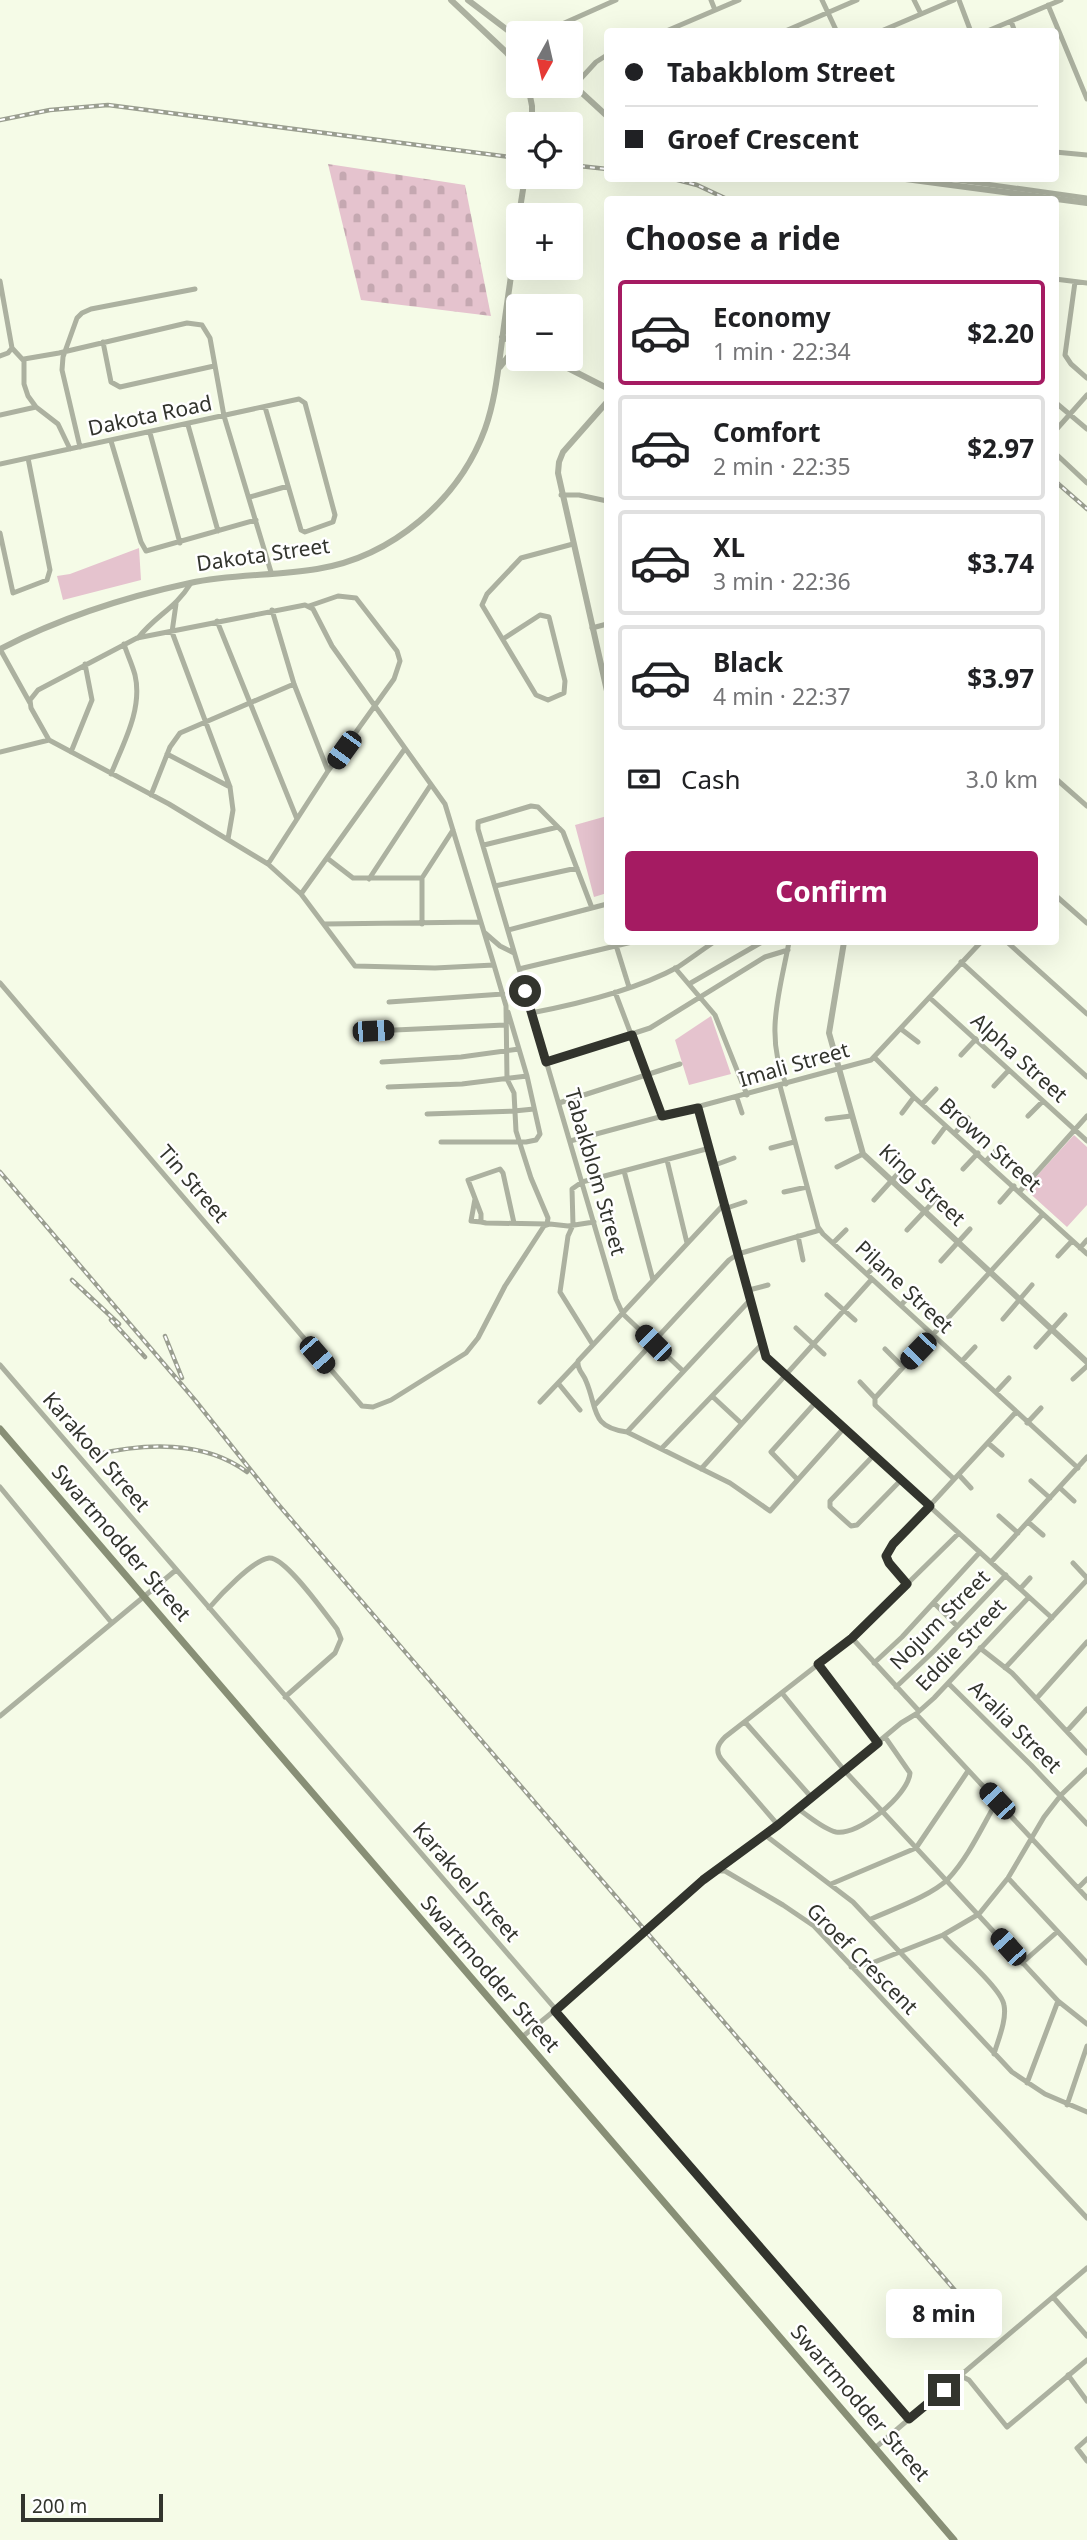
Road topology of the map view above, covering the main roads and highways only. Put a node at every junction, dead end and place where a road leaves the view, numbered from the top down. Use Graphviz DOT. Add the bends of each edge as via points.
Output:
graph roads {
  1 [pos="0,1429"];
  2 [pos="954,2540"];
  1 -- 2 [label="main road, Swartmodder Street"];
}
